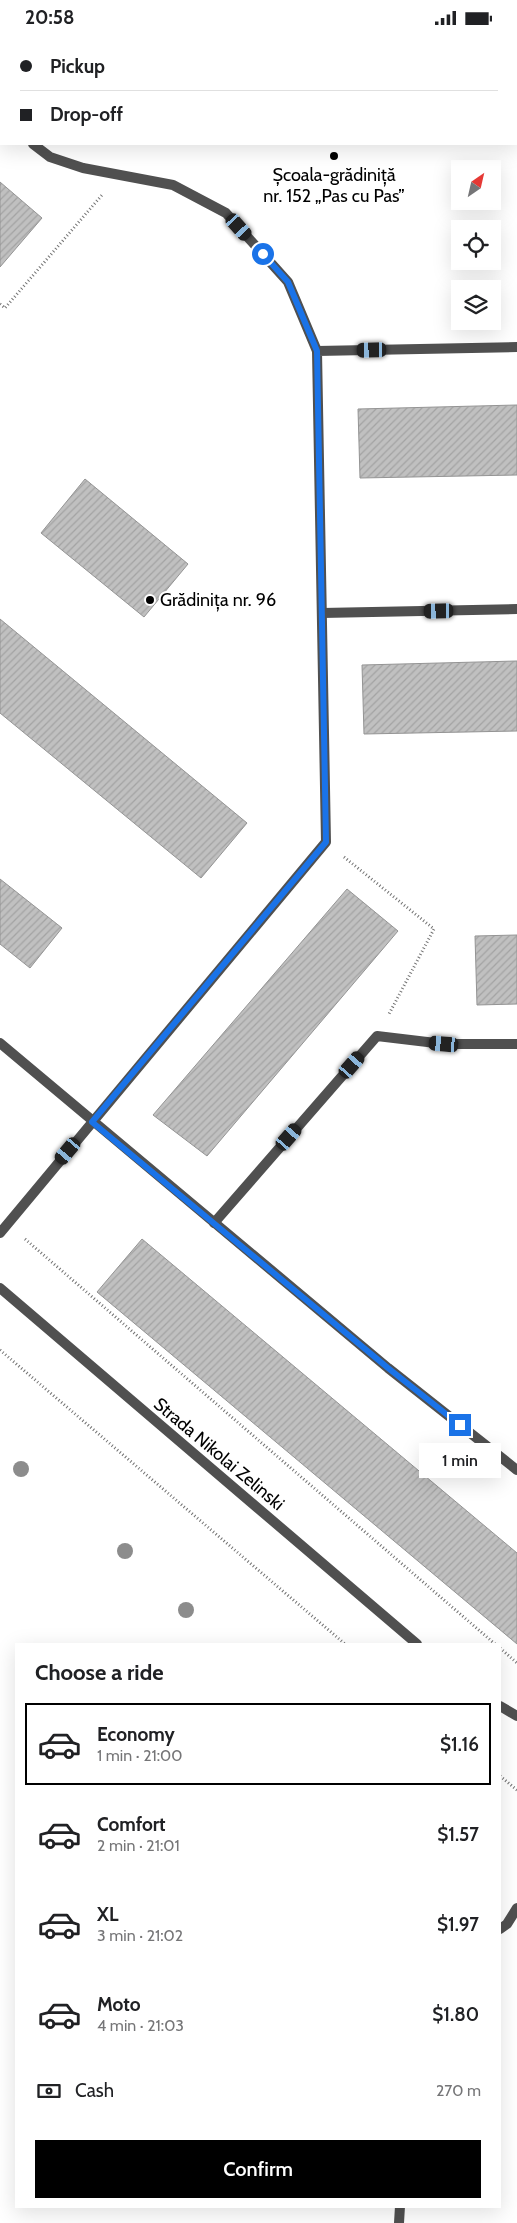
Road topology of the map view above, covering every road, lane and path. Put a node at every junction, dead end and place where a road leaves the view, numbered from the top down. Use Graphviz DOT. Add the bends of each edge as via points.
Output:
graph roads {
  1 [pos="34,145"];
  2 [pos="120,175"];
  3 [pos="0,304"];
  4 [pos="517,347"];
  5 [pos="317,351"];
  6 [pos="517,609"];
  7 [pos="322,613"];
  8 [pos="326,842"];
  9 [pos="377,1036"];
  10 [pos="0,1043"];
  11 [pos="517,1044"];
  12 [pos="92,1122"];
  13 [pos="214,1223"];
  14 [pos="8,1224"];
  15 [pos="0,1233"];
  16 [pos="0,1289"];
  17 [pos="0,1350"];
  18 [pos="517,1470"];
  19 [pos="344,1643"];
  20 [pos="416,1643"];
  21 [pos="494,1643"];
  22 [pos="501,1649"];
  23 [pos="517,1663"];
  24 [pos="501,1707"];
  25 [pos="517,1717"];
  26 [pos="501,1777"];
  27 [pos="517,1790"];
  28 [pos="517,1908"];
  29 [pos="501,1928"];
  30 [pos="400,2208"];
  31 [pos="399,2223"];
  1 -- 2 [label="street" via="50,157 83,169"];
  2 -- 3 [label="path" via="6,308"];
  2 -- 5 [label="street" via="173,185 226,213 288,282"];
  4 -- 5 [label="street"];
  5 -- 7 [label="street"];
  6 -- 7 [label="street"];
  7 -- 8 [label="street"];
  8 -- 9 [label="path" via="434,929"];
  8 -- 12 [label="street"];
  9 -- 11 [label="street" via="444,1044"];
  9 -- 13 [label="street"];
  10 -- 12 [label="street"];
  12 -- 13 [label="street"];
  12 -- 14 [label="street"];
  13 -- 18 [label="street"];
  14 -- 15 [label="street"];
  14 -- 21 [label="path"];
  16 -- 20 [label="street, Strada Nikolai Zelinski"];
  17 -- 19 [label="path"];
  22 -- 23 [label="path"];
  24 -- 25 [label="street"];
  26 -- 27 [label="path"];
  28 -- 29 [label="street" via="508,1924"];
  30 -- 31 [label="street"];
}
